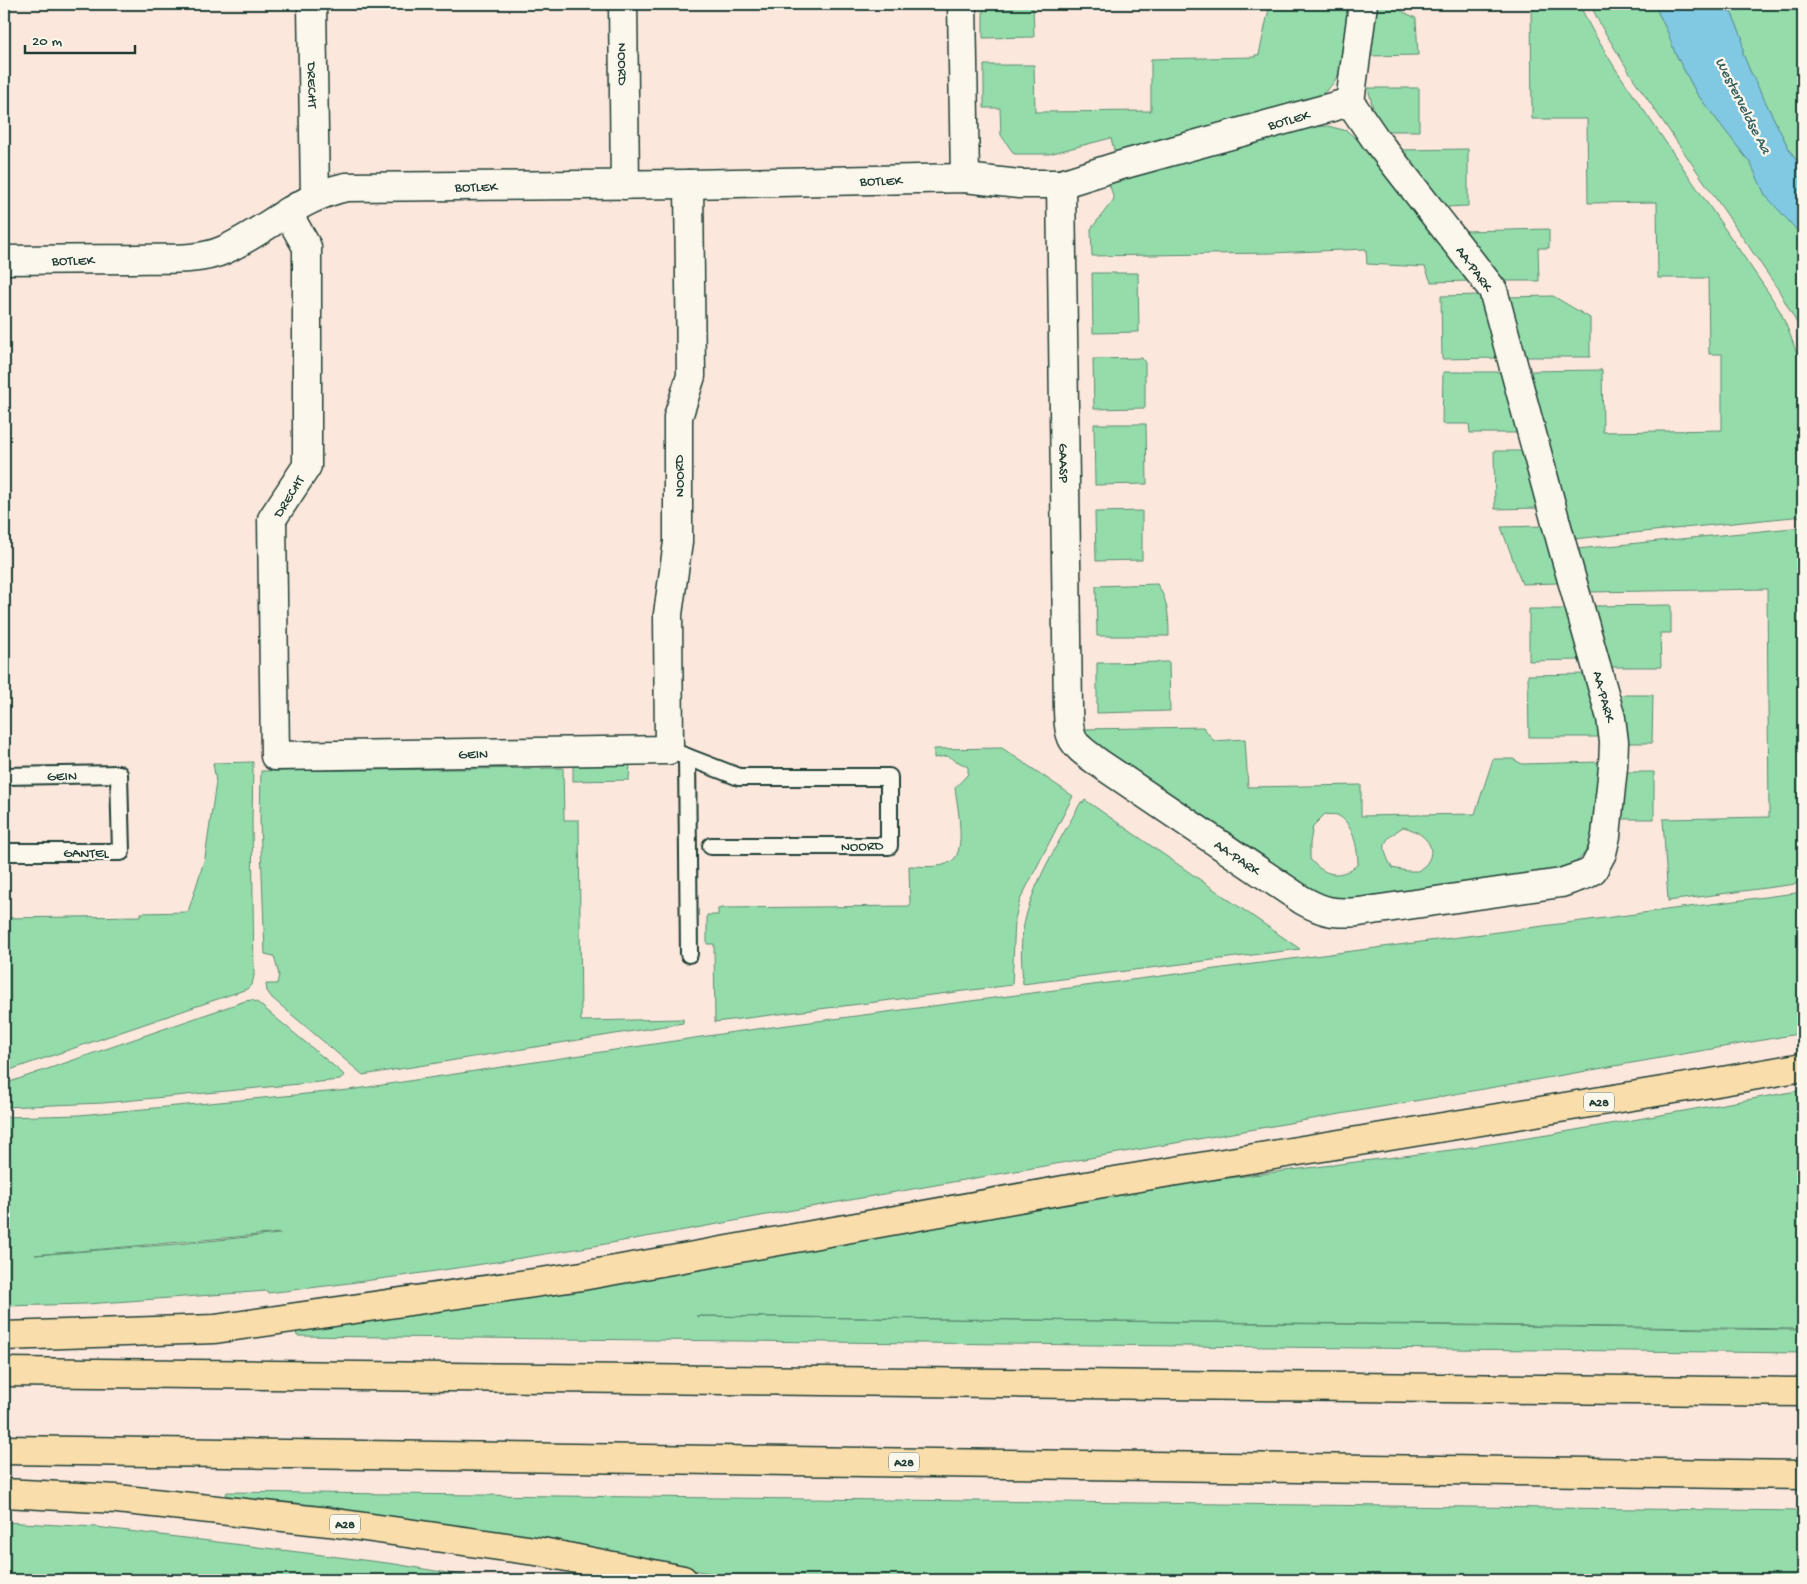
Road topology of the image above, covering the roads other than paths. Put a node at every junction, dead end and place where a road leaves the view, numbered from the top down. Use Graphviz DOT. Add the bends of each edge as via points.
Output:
graph roads {
  1 [pos="312,4"];
  2 [pos="623,4"];
  3 [pos="962,4"];
  4 [pos="1363,4"];
  5 [pos="1350,102"];
  6 [pos="965,178"];
  7 [pos="689,184"];
  8 [pos="1061,184"];
  9 [pos="625,185"];
  10 [pos="314,197"];
  11 [pos="287,212"];
  12 [pos="4,260"];
  13 [pos="1072,741"];
  14 [pos="678,753"];
  15 [pos="275,756"];
  16 [pos="119,774"];
  17 [pos="4,776"];
  18 [pos="711,846"];
  19 [pos="4,852"];
  20 [pos="689,954"];
  21 [pos="1803,1067"];
  22 [pos="4,1336"];
  23 [pos="4,1372"];
  24 [pos="1803,1392"];
  25 [pos="4,1450"];
  26 [pos="1803,1475"];
  27 [pos="4,1493"];
  28 [pos="682,1580"];
  1 -- 10 [label="street, DRECHT"];
  2 -- 9 [label="street, NOORD"];
  3 -- 6 [label="street"];
  4 -- 5 [label="street"];
  5 -- 8 [label="street, BOTLEK"];
  5 -- 13 [label="street, AA-PARK" via="1493,290 1611,718 1613,767 1606,836 1598,862 1587,874 1561,883 1359,912 1327,912 1302,900"];
  6 -- 7 [label="street, BOTLEK"];
  6 -- 8 [label="street, BOTLEK" via="1019,184"];
  7 -- 9 [label="street, BOTLEK"];
  7 -- 14 [label="street, NOORD" via="691,376 678,417 678,542 668,614"];
  8 -- 13 [label="street, GAASP" via="1068,710"];
  9 -- 10 [label="street, BOTLEK" via="361,186 331,190"];
  10 -- 11 [label="street, BOTLEK"];
  11 -- 12 [label="street, BOTLEK" via="239,242 208,255"];
  11 -- 15 [label="street, DRECHT" via="307,246 307,466 272,519"];
  14 -- 15 [label="street, GEIN"];
  14 -- 18 [label="lane, NOORD" via="739,777 889,777 890,846"];
  14 -- 20 [label="lane, NOORD"];
  16 -- 17 [label="lane, GEIN"];
  16 -- 19 [label="lane, GANTEL" via="121,852"];
  21 -- 22 [label="highway, A28" via="1103,1183 582,1276 215,1329"];
  23 -- 24 [label="highway"];
  25 -- 26 [label="highway, A28"];
  27 -- 28 [label="highway, A28" via="117,1499 329,1522 542,1552"];
}
